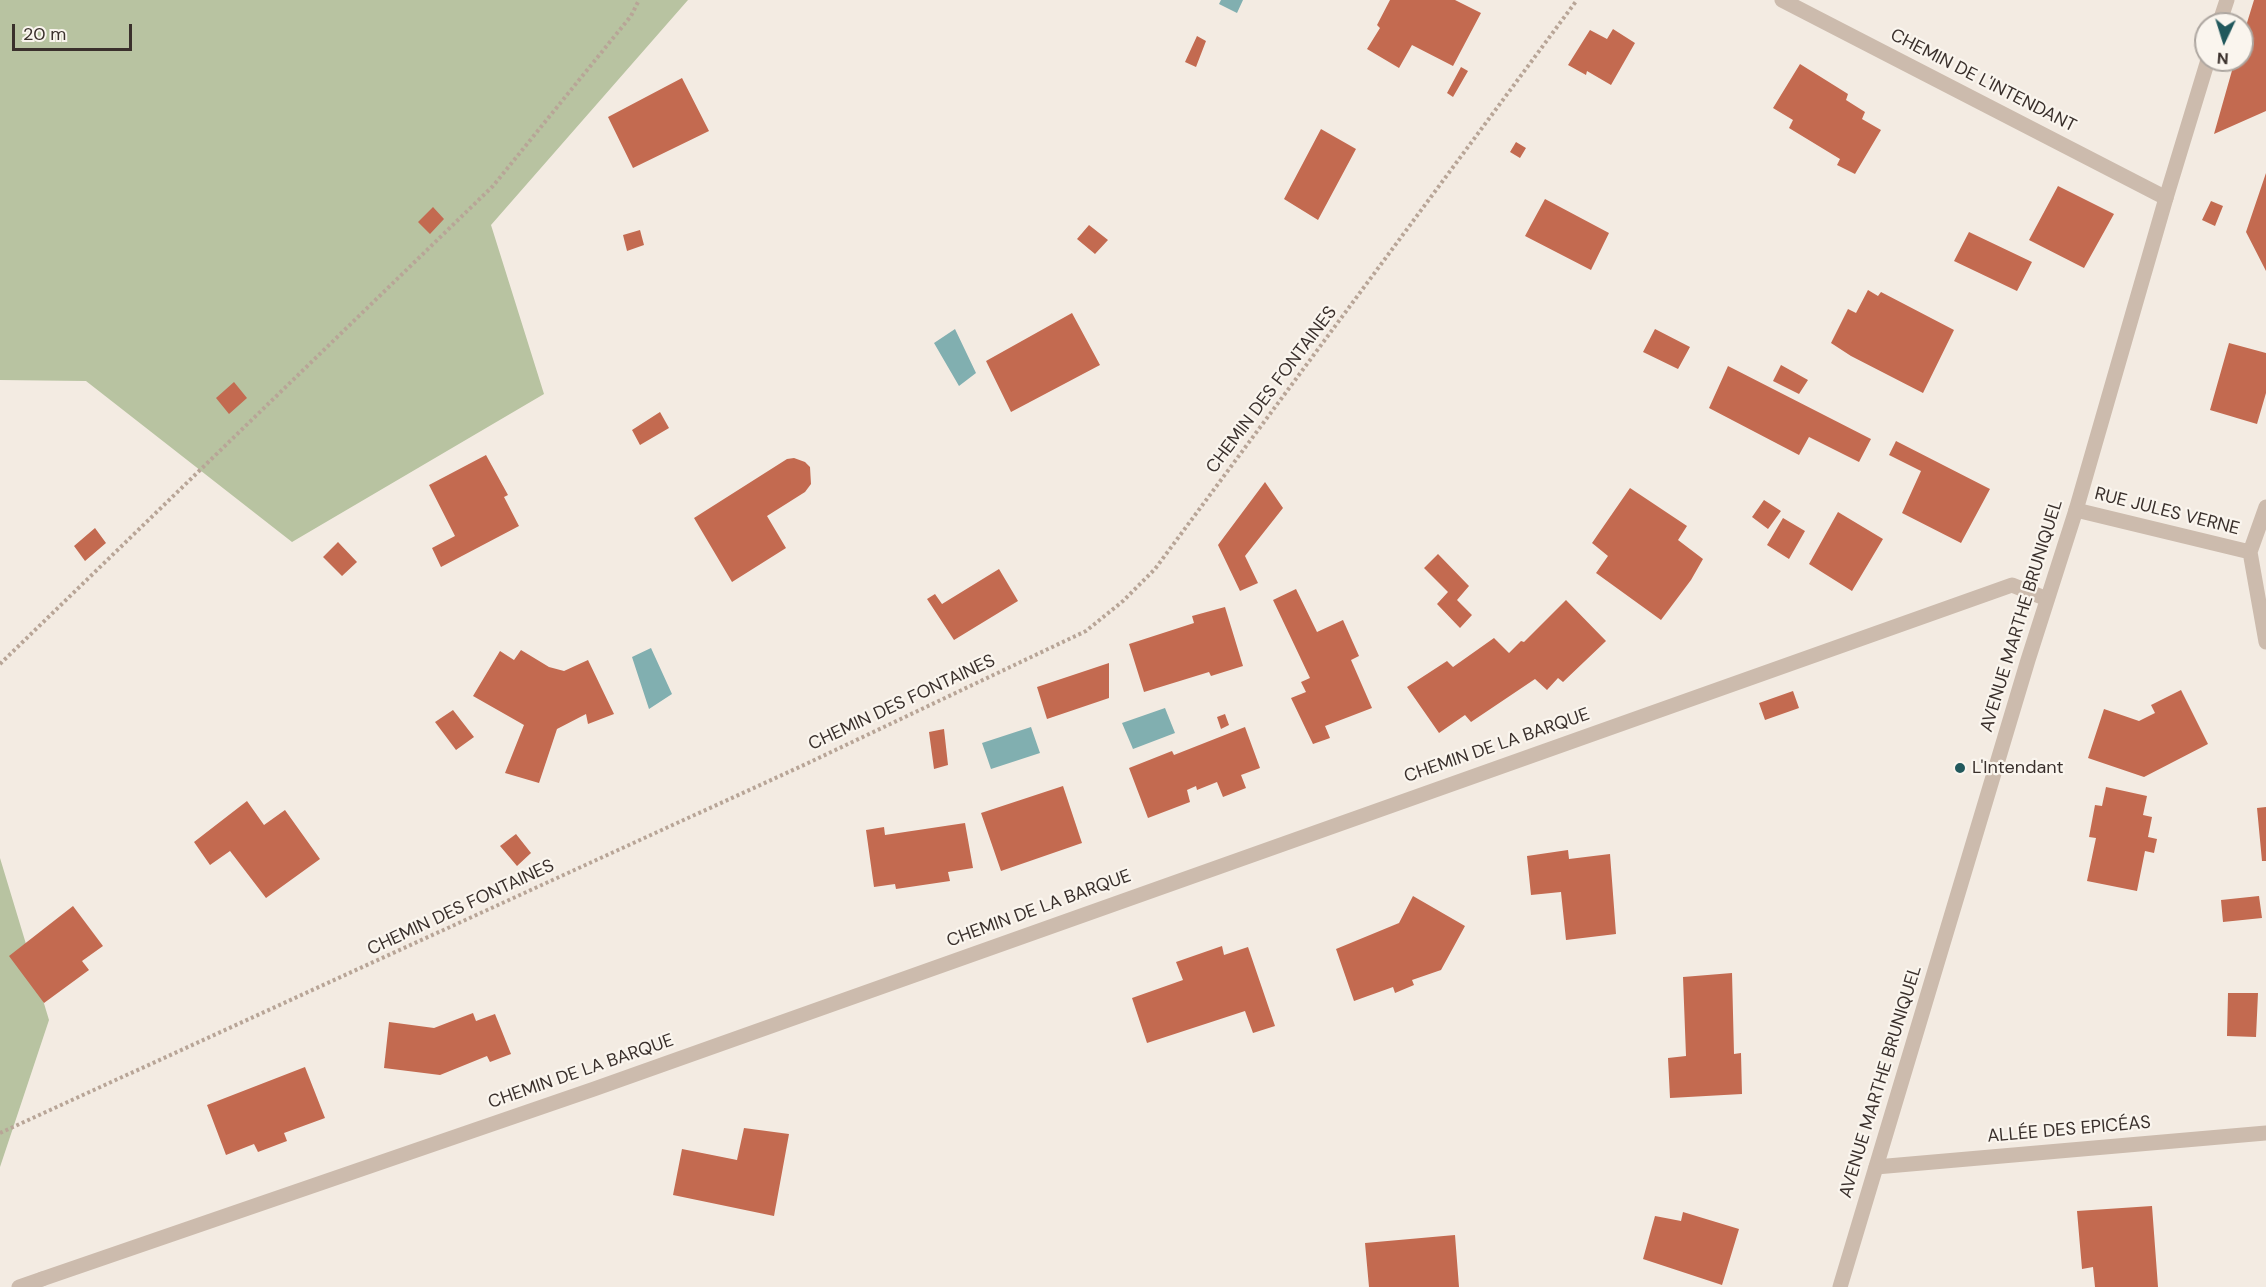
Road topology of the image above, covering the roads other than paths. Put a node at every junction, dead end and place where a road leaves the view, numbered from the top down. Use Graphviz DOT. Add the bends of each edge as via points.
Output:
graph roads {
  1 [pos="1782,0"];
  2 [pos="2204,72"];
  3 [pos="2166,198"];
  4 [pos="2266,507"];
  5 [pos="2076,510"];
  6 [pos="2250,552"];
  7 [pos="2047,599"];
  8 [pos="2266,642"];
  9 [pos="2266,1133"];
  10 [pos="1876,1167"];
  11 [pos="19,1287"];
  12 [pos="1839,1287"];
  1 -- 3 [label="street, CHEMIN DE L'INTENDANT"];
  2 -- 3 [label="street, AVENUE MARTHE BRUNIQUEL"];
  3 -- 5 [label="street, AVENUE MARTHE BRUNIQUEL"];
  4 -- 6 [label="street, RUE JULES VERNE"];
  5 -- 6 [label="street, RUE JULES VERNE"];
  5 -- 7 [label="street, AVENUE MARTHE BRUNIQUEL"];
  6 -- 8 [label="street, RUE JULES VERNE"];
  7 -- 10 [label="street, AVENUE MARTHE BRUNIQUEL"];
  7 -- 11 [label="street, CHEMIN DE LA BARQUE" via="2012,585 605,1085"];
  9 -- 10 [label="street, ALLÉE DES EPICÉAS"];
  10 -- 12 [label="street, AVENUE MARTHE BRUNIQUEL"];
}
